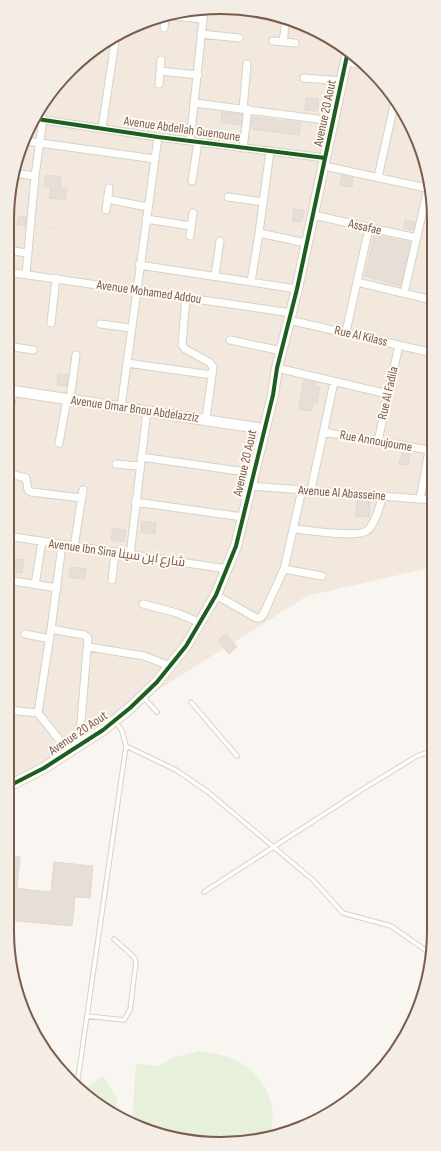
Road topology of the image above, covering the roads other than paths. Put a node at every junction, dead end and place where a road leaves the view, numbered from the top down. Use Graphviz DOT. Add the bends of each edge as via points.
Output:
graph roads {
  1 [pos="203,15"];
  2 [pos="185,17"];
  3 [pos="203,19"];
  4 [pos="165,22"];
  5 [pos="285,24"];
  6 [pos="164,28"];
  7 [pos="240,30"];
  8 [pos="201,34"];
  9 [pos="273,41"];
  10 [pos="283,42"];
  11 [pos="115,43"];
  12 [pos="296,43"];
  13 [pos="347,58"];
  14 [pos="161,60"];
  15 [pos="346,61"];
  16 [pos="355,63"];
  17 [pos="247,64"];
  18 [pos="160,71"];
  19 [pos="198,75"];
  20 [pos="304,78"];
  21 [pos="342,81"];
  22 [pos="159,84"];
  23 [pos="195,103"];
  24 [pos="393,108"];
  25 [pos="245,109"];
  26 [pos="40,119"];
  27 [pos="40,120"];
  28 [pos="334,121"];
  29 [pos="102,128"];
  30 [pos="158,137"];
  31 [pos="190,141"];
  32 [pos="30,142"];
  33 [pos="198,142"];
  34 [pos="40,143"];
  35 [pos="243,148"];
  36 [pos="270,151"];
  37 [pos="155,159"];
  38 [pos="324,162"];
  39 [pos="19,174"];
  40 [pos="35,176"];
  41 [pos="378,177"];
  42 [pos="192,180"];
  43 [pos="424,186"];
  44 [pos="109,188"];
  45 [pos="228,197"];
  46 [pos="108,199"];
  47 [pos="263,202"];
  48 [pos="426,202"];
  49 [pos="147,207"];
  50 [pos="106,210"];
  51 [pos="193,213"];
  52 [pos="313,215"];
  53 [pos="146,219"];
  54 [pos="191,226"];
  55 [pos="369,228"];
  56 [pos="259,233"];
  57 [pos="190,236"];
  58 [pos="417,238"];
  59 [pos="220,241"];
  60 [pos="306,243"];
  61 [pos="14,251"];
  62 [pos="27,253"];
  63 [pos="139,265"];
  64 [pos="14,273"];
  65 [pos="26,274"];
  66 [pos="214,276"];
  67 [pos="56,278"];
  68 [pos="251,282"];
  69 [pos="357,282"];
  70 [pos="136,290"];
  71 [pos="297,290"];
  72 [pos="404,293"];
  73 [pos="186,297"];
  74 [pos="427,299"];
  75 [pos="290,316"];
  76 [pos="51,323"];
  77 [pos="100,324"];
  78 [pos="131,328"];
  79 [pos="346,332"];
  80 [pos="230,340"];
  81 [pos="399,345"];
  82 [pos="14,347"];
  83 [pos="33,350"];
  84 [pos="282,351"];
  85 [pos="427,352"];
  86 [pos="76,355"];
  87 [pos="127,363"];
  88 [pos="278,368"];
  89 [pos="212,375"];
  90 [pos="334,382"];
  91 [pos="14,391"];
  92 [pos="388,394"];
  93 [pos="69,399"];
  94 [pos="121,407"];
  95 [pos="147,411"];
  96 [pos="206,419"];
  97 [pos="264,429"];
  98 [pos="323,432"];
  99 [pos="378,441"];
  100 [pos="59,443"];
  101 [pos="427,450"];
  102 [pos="141,458"];
  103 [pos="427,461"];
  104 [pos="116,464"];
  105 [pos="139,466"];
  106 [pos="253,473"];
  107 [pos="14,475"];
  108 [pos="250,486"];
  109 [pos="83,490"];
  110 [pos="302,490"];
  111 [pos="311,490"];
  112 [pos="383,496"];
  113 [pos="82,498"];
  114 [pos="420,499"];
  115 [pos="427,500"];
  116 [pos="135,502"];
  117 [pos="243,518"];
  118 [pos="294,529"];
  119 [pos="14,537"];
  120 [pos="42,542"];
  121 [pos="62,545"];
  122 [pos="74,547"];
  123 [pos="115,552"];
  124 [pos="130,555"];
  125 [pos="227,569"];
  126 [pos="284,569"];
  127 [pos="322,576"];
  128 [pos="112,580"];
  129 [pos="14,581"];
  130 [pos="35,585"];
  131 [pos="57,588"];
  132 [pos="216,595"];
  133 [pos="143,604"];
  134 [pos="201,623"];
  135 [pos="51,630"];
  136 [pos="25,634"];
  137 [pos="50,639"];
  138 [pos="89,647"];
  139 [pos="170,666"];
  140 [pos="142,696"];
  141 [pos="191,702"];
  142 [pos="14,711"];
  143 [pos="157,712"];
  144 [pos="38,713"];
  145 [pos="115,721"];
  146 [pos="79,745"];
  147 [pos="126,746"];
  148 [pos="69,752"];
  149 [pos="427,753"];
  150 [pos="237,756"];
  151 [pos="14,783"];
  152 [pos="274,846"];
  153 [pos="204,892"];
  154 [pos="114,939"];
  155 [pos="426,950"];
  156 [pos="87,1016"];
  157 [pos="78,1080"];
  1 -- 3 [label="street"];
  2 -- 3 [label="street"];
  3 -- 8 [label="street"];
  4 -- 6 [label="street"];
  5 -- 10 [label="street"];
  7 -- 8 [label="street" via="239,40"];
  8 -- 19 [label="street"];
  9 -- 10 [label="street"];
  10 -- 12 [label="street"];
  11 -- 29 [label="street"];
  13 -- 15 [label="street, Avenue 20 Aout"];
  14 -- 18 [label="street"];
  15 -- 16 [label="street"];
  15 -- 21 [label="street, Avenue 20 Aout"];
  17 -- 25 [label="street"];
  18 -- 19 [label="street"];
  18 -- 22 [label="street"];
  19 -- 23 [label="street"];
  20 -- 21 [label="street"];
  21 -- 28 [label="street, Avenue 20 Aout"];
  23 -- 25 [label="street"];
  23 -- 31 [label="street"];
  24 -- 41 [label="street"];
  25 -- 28 [label="street"];
  25 -- 35 [label="street"];
  26 -- 29 [label="street, Avenue Abdellah Guenoune"];
  27 -- 34 [label="street"];
  28 -- 38 [label="street, Avenue 20 Aout"];
  29 -- 30 [label="street, Avenue Abdellah Guenoune"];
  30 -- 31 [label="street, Avenue Abdellah Guenoune"];
  30 -- 37 [label="street"];
  31 -- 33 [label="street, Avenue Abdellah Guenoune"];
  32 -- 34 [label="street"];
  33 -- 35 [label="street, Avenue Abdellah Guenoune"];
  33 -- 42 [label="street"];
  34 -- 37 [label="street"];
  34 -- 40 [label="street"];
  35 -- 36 [label="street, Avenue Abdellah Guenoune"];
  36 -- 38 [label="street, Avenue Abdellah Guenoune"];
  36 -- 47 [label="street"];
  37 -- 49 [label="street"];
  38 -- 41 [label="street, Avenue Abdellah Guenoune"];
  38 -- 52 [label="street, Avenue 20 Aout"];
  39 -- 40 [label="street"];
  40 -- 62 [label="street"];
  41 -- 43 [label="street, Avenue Abdellah Guenoune"];
  44 -- 46 [label="street"];
  45 -- 47 [label="street"];
  46 -- 49 [label="street"];
  46 -- 50 [label="street"];
  47 -- 56 [label="street"];
  48 -- 58 [label="street"];
  49 -- 53 [label="street"];
  51 -- 54 [label="street"];
  52 -- 55 [label="street, Assafae"];
  52 -- 60 [label="street, Avenue 20 Aout"];
  53 -- 54 [label="street"];
  53 -- 63 [label="street"];
  54 -- 57 [label="street"];
  55 -- 58 [label="street, Assafae"];
  55 -- 69 [label="street"];
  56 -- 60 [label="street"];
  56 -- 68 [label="street"];
  58 -- 72 [label="street"];
  59 -- 66 [label="street"];
  60 -- 71 [label="street, Avenue 20 Aout"];
  61 -- 62 [label="street"];
  62 -- 65 [label="street"];
  63 -- 66 [label="street"];
  63 -- 70 [label="street"];
  64 -- 65 [label="street, Avenue Mohamed Addou"];
  65 -- 67 [label="street, Avenue Mohamed Addou"];
  66 -- 68 [label="street"];
  67 -- 70 [label="street, Avenue Mohamed Addou"];
  67 -- 76 [label="street"];
  68 -- 71 [label="street"];
  69 -- 72 [label="street"];
  69 -- 79 [label="street"];
  70 -- 73 [label="street, Avenue Mohamed Addou"];
  70 -- 78 [label="street"];
  71 -- 75 [label="street, Avenue 20 Aout"];
  72 -- 74 [label="street"];
  73 -- 75 [label="street, Avenue Mohamed Addou"];
  73 -- 89 [label="street" via="182,345 209,362 213,367"];
  75 -- 79 [label="street, Rue Al Kilass"];
  75 -- 84 [label="street, Avenue 20 Aout"];
  77 -- 78 [label="street"];
  78 -- 87 [label="street"];
  79 -- 81 [label="street, Rue Al Kilass"];
  80 -- 84 [label="street"];
  81 -- 85 [label="street, Rue Al Kilass"];
  81 -- 92 [label="street, Rue Al Fadila"];
  82 -- 83 [label="street"];
  84 -- 88 [label="street, Avenue 20 Aout"];
  86 -- 93 [label="street"];
  87 -- 89 [label="street"];
  87 -- 94 [label="street"];
  88 -- 90 [label="street"];
  88 -- 97 [label="street, Avenue 20 Aout"];
  89 -- 96 [label="street"];
  90 -- 92 [label="street"];
  90 -- 98 [label="street"];
  91 -- 93 [label="street, Avenue Omar Bnou Abdelazziz"];
  92 -- 99 [label="street, Rue Al Fadila"];
  93 -- 94 [label="street, Avenue Omar Bnou Abdelazziz"];
  93 -- 100 [label="street"];
  94 -- 95 [label="street, Avenue Omar Bnou Abdelazziz"];
  95 -- 96 [label="street, Avenue Omar Bnou Abdelazziz"];
  95 -- 102 [label="street"];
  96 -- 97 [label="street, Avenue Omar Bnou Abdelazziz"];
  97 -- 106 [label="street, Avenue 20 Aout"];
  98 -- 99 [label="street, Rue Annoujoume"];
  98 -- 111 [label="street"];
  99 -- 101 [label="street, Rue Annoujoume"];
  102 -- 105 [label="street"];
  102 -- 106 [label="street"];
  103 -- 114 [label="street"];
  104 -- 105 [label="street"];
  105 -- 116 [label="street"];
  106 -- 108 [label="street, Avenue 20 Aout"];
  107 -- 113 [label="street" via="26,478 28,490 31,492"];
  108 -- 110 [label="street, Avenue Al Abasseine"];
  108 -- 117 [label="street, Avenue 20 Aout"];
  109 -- 113 [label="street"];
  110 -- 111 [label="street, Avenue Al Abasseine"];
  110 -- 118 [label="street"];
  111 -- 112 [label="street, Avenue Al Abasseine"];
  112 -- 114 [label="street, Avenue Al Abasseine"];
  112 -- 118 [label="street" via="374,521 370,528 362,533 344,534"];
  113 -- 122 [label="street"];
  114 -- 115 [label="street, Avenue Al Abasseine"];
  116 -- 117 [label="street"];
  116 -- 124 [label="street"];
  117 -- 125 [label="street, Avenue 20 Aout"];
  118 -- 126 [label="street"];
  119 -- 120 [label="street, Avenue Ibn Sina شارع ابن سينا"];
  120 -- 121 [label="street, Avenue Ibn Sina شارع ابن سينا"];
  120 -- 130 [label="street"];
  121 -- 122 [label="street, Avenue Ibn Sina شارع ابن سينا"];
  121 -- 131 [label="street"];
  122 -- 123 [label="street, Avenue Ibn Sina شارع ابن سينا"];
  123 -- 124 [label="street, Avenue Ibn Sina شارع ابن سينا"];
  123 -- 128 [label="street"];
  124 -- 125 [label="street, Avenue Ibn Sina شارع ابن سينا"];
  125 -- 132 [label="street, Avenue 20 Aout"];
  126 -- 127 [label="street"];
  126 -- 132 [label="street" via="260,618"];
  129 -- 130 [label="street"];
  130 -- 131 [label="street"];
  131 -- 135 [label="street"];
  132 -- 134 [label="street, Avenue 20 Aout"];
  133 -- 134 [label="street" via="177,613"];
  134 -- 139 [label="street, Avenue 20 Aout"];
  135 -- 137 [label="street"];
  135 -- 138 [label="street" via="86,636"];
  136 -- 137 [label="street"];
  137 -- 144 [label="street"];
  138 -- 139 [label="street" via="144,656"];
  138 -- 146 [label="street"];
  139 -- 140 [label="street, Avenue 20 Aout"];
  140 -- 143 [label="lane"];
  140 -- 145 [label="street, Avenue 20 Aout"];
  141 -- 150 [label="lane"];
  142 -- 144 [label="street"];
  144 -- 148 [label="street"];
  145 -- 146 [label="street, Avenue 20 Aout"];
  145 -- 147 [label="lane"];
  146 -- 148 [label="street, Avenue 20 Aout"];
  147 -- 152 [label="lane" via="191,780"];
  147 -- 156 [label="lane"];
  148 -- 151 [label="street, Avenue 20 Aout"];
  149 -- 152 [label="lane" via="416,756"];
  152 -- 153 [label="lane"];
  152 -- 155 [label="lane" via="313,880 343,913 391,926"];
  154 -- 156 [label="lane" via="134,956 136,962 130,1010 124,1020"];
  156 -- 157 [label="lane"];
}
